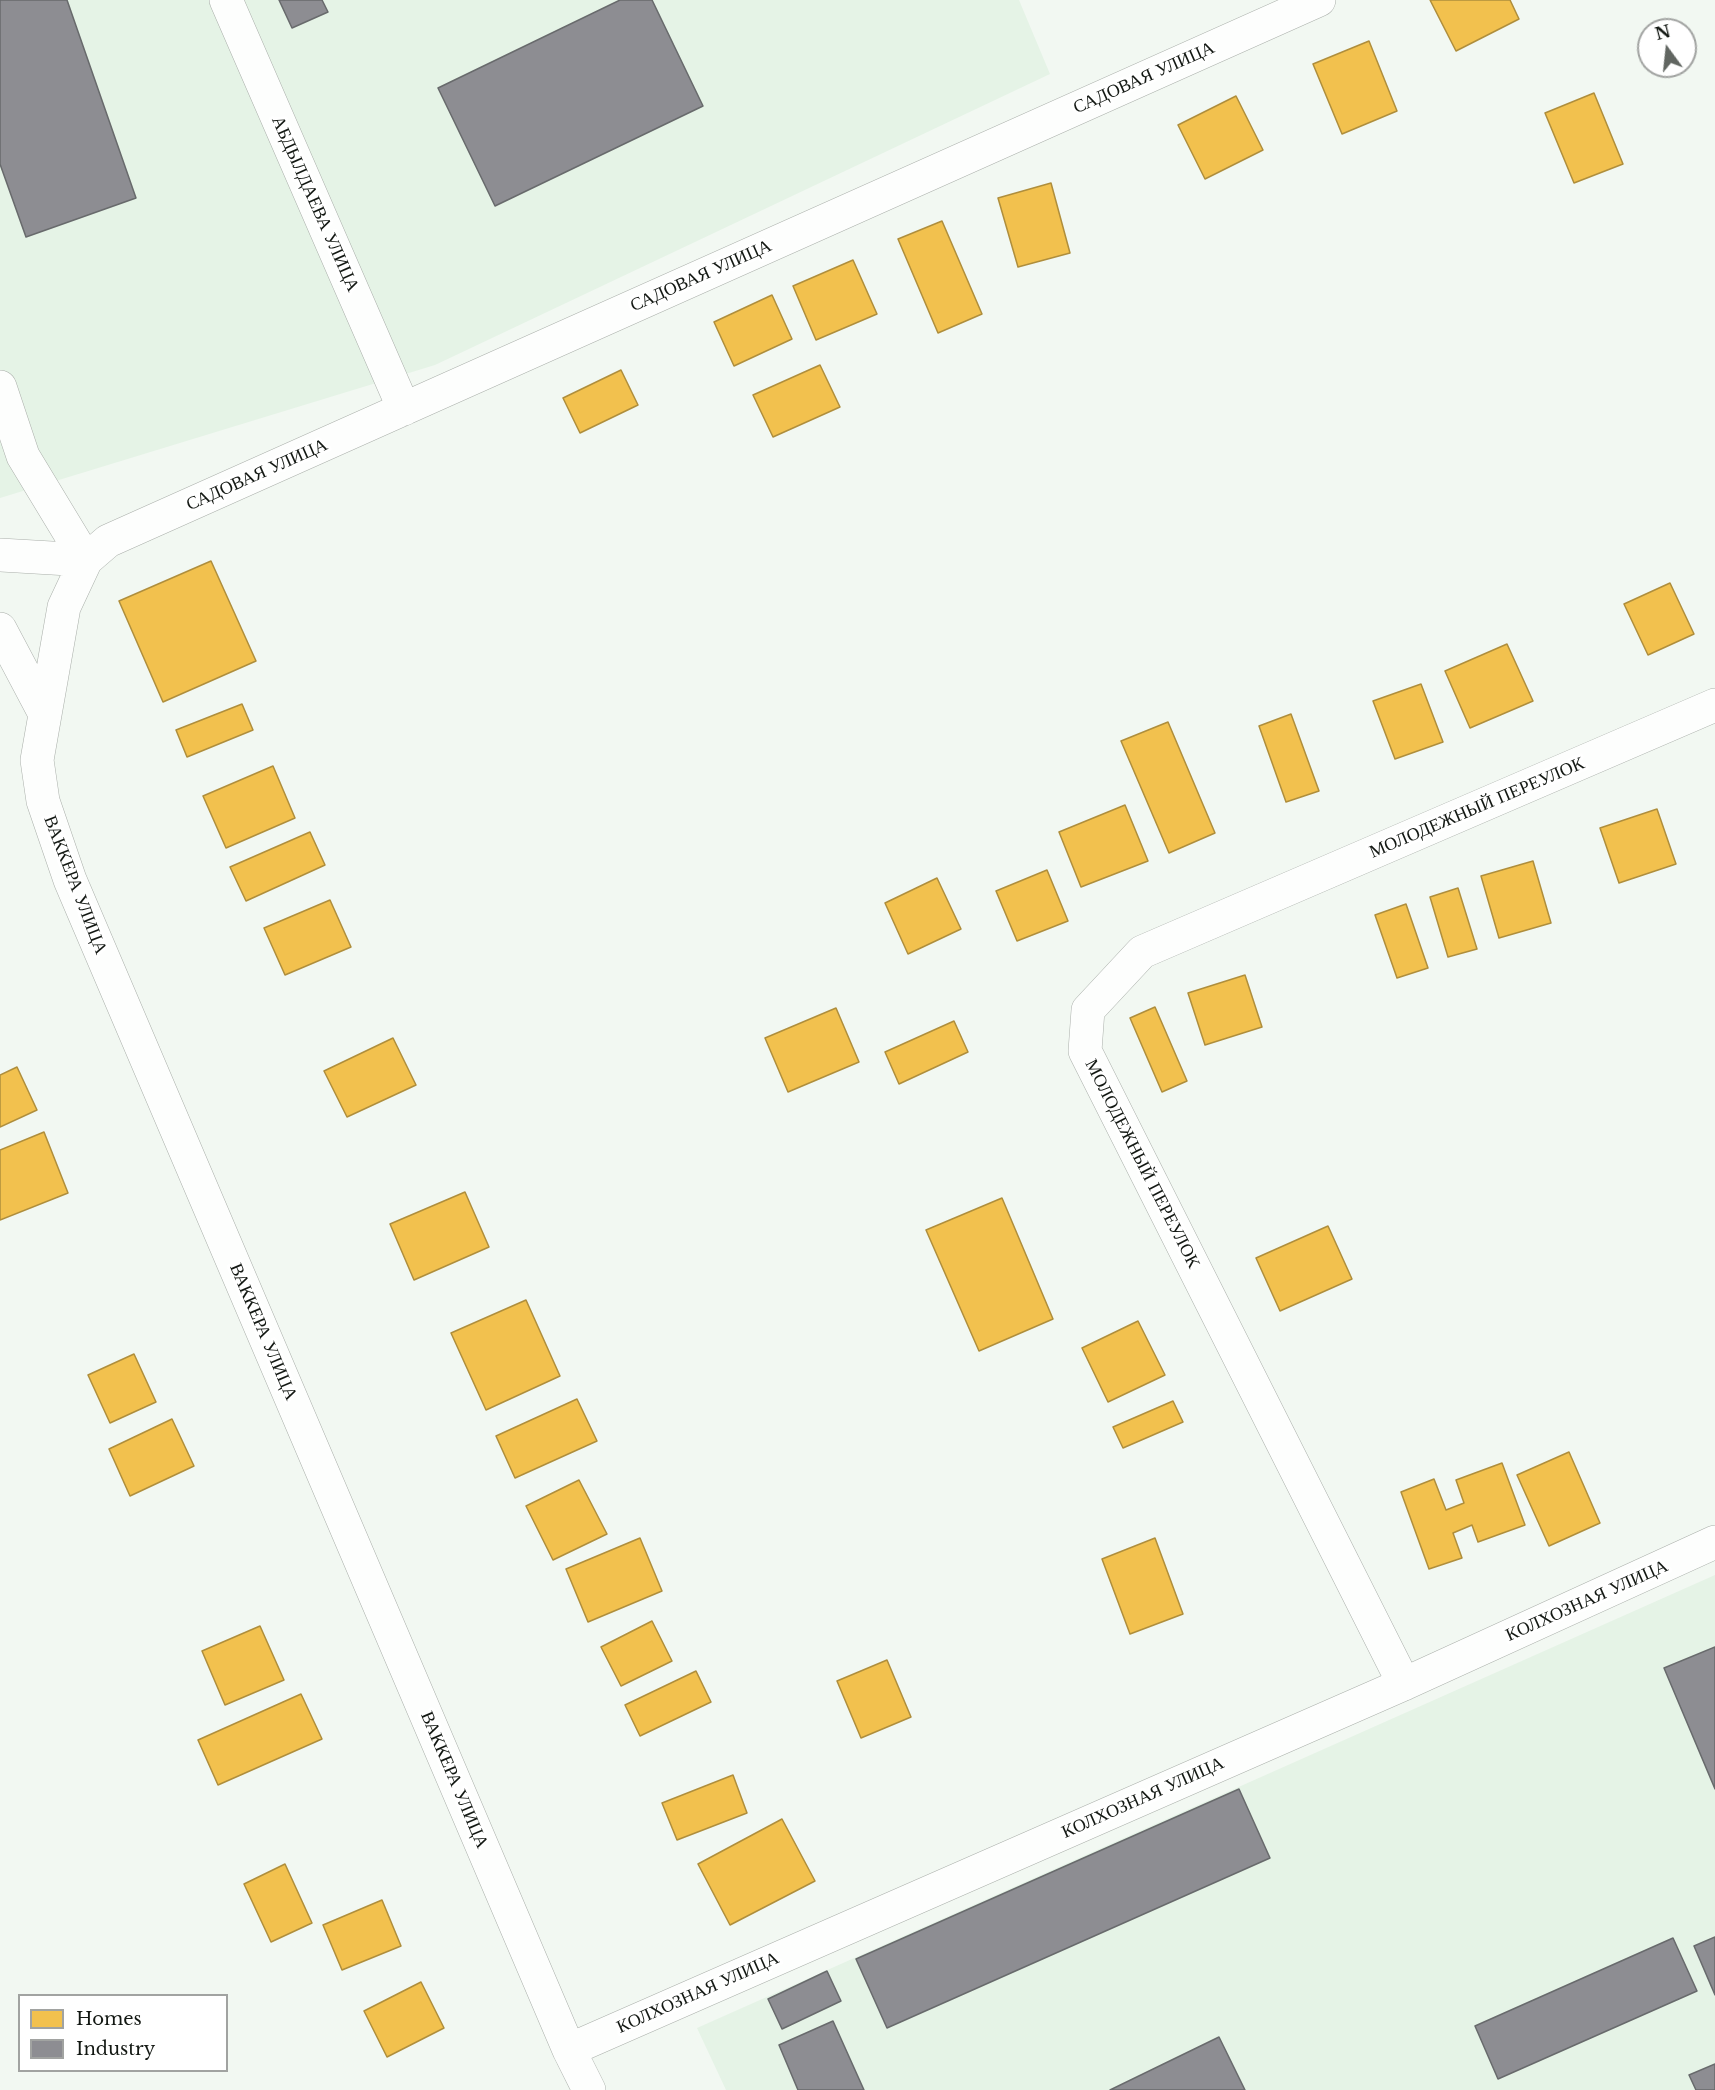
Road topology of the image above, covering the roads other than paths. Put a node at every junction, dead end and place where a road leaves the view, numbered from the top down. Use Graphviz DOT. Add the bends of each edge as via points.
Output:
graph roads {
  1 [pos="226,0"];
  2 [pos="1320,0"];
  3 [pos="0,387"];
  4 [pos="404,409"];
  5 [pos="0,555"];
  6 [pos="86,560"];
  7 [pos="0,629"];
  8 [pos="1715,705"];
  9 [pos="45,714"];
  10 [pos="1715,1542"];
  11 [pos="1404,1684"];
  12 [pos="569,2050"];
  13 [pos="589,2090"];
  1 -- 4 [label="street, АБДЫЛДАЕВА УЛИЦА"];
  2 -- 4 [label="street, САДОВАЯ УЛИЦА"];
  3 -- 6 [label="street" via="22,456"];
  4 -- 6 [label="street, САДОВАЯ УЛИЦА" via="108,541"];
  5 -- 6 [label="street"];
  6 -- 9 [label="street, ВАККЕРА УЛИЦА" via="64,607"];
  7 -- 9 [label="street"];
  8 -- 11 [label="street, МОЛОДЕЖНЫЙ ПЕРЕУЛОК" via="1142,952 1088,1010 1085,1051"];
  9 -- 12 [label="street, ВАККЕРА УЛИЦА" via="37,760 43,801 70,880"];
  10 -- 11 [label="street, КОЛХОЗНАЯ УЛИЦА"];
  11 -- 12 [label="street, КОЛХОЗНАЯ УЛИЦА"];
  12 -- 13 [label="street, ВАККЕРА УЛИЦА"];
}
